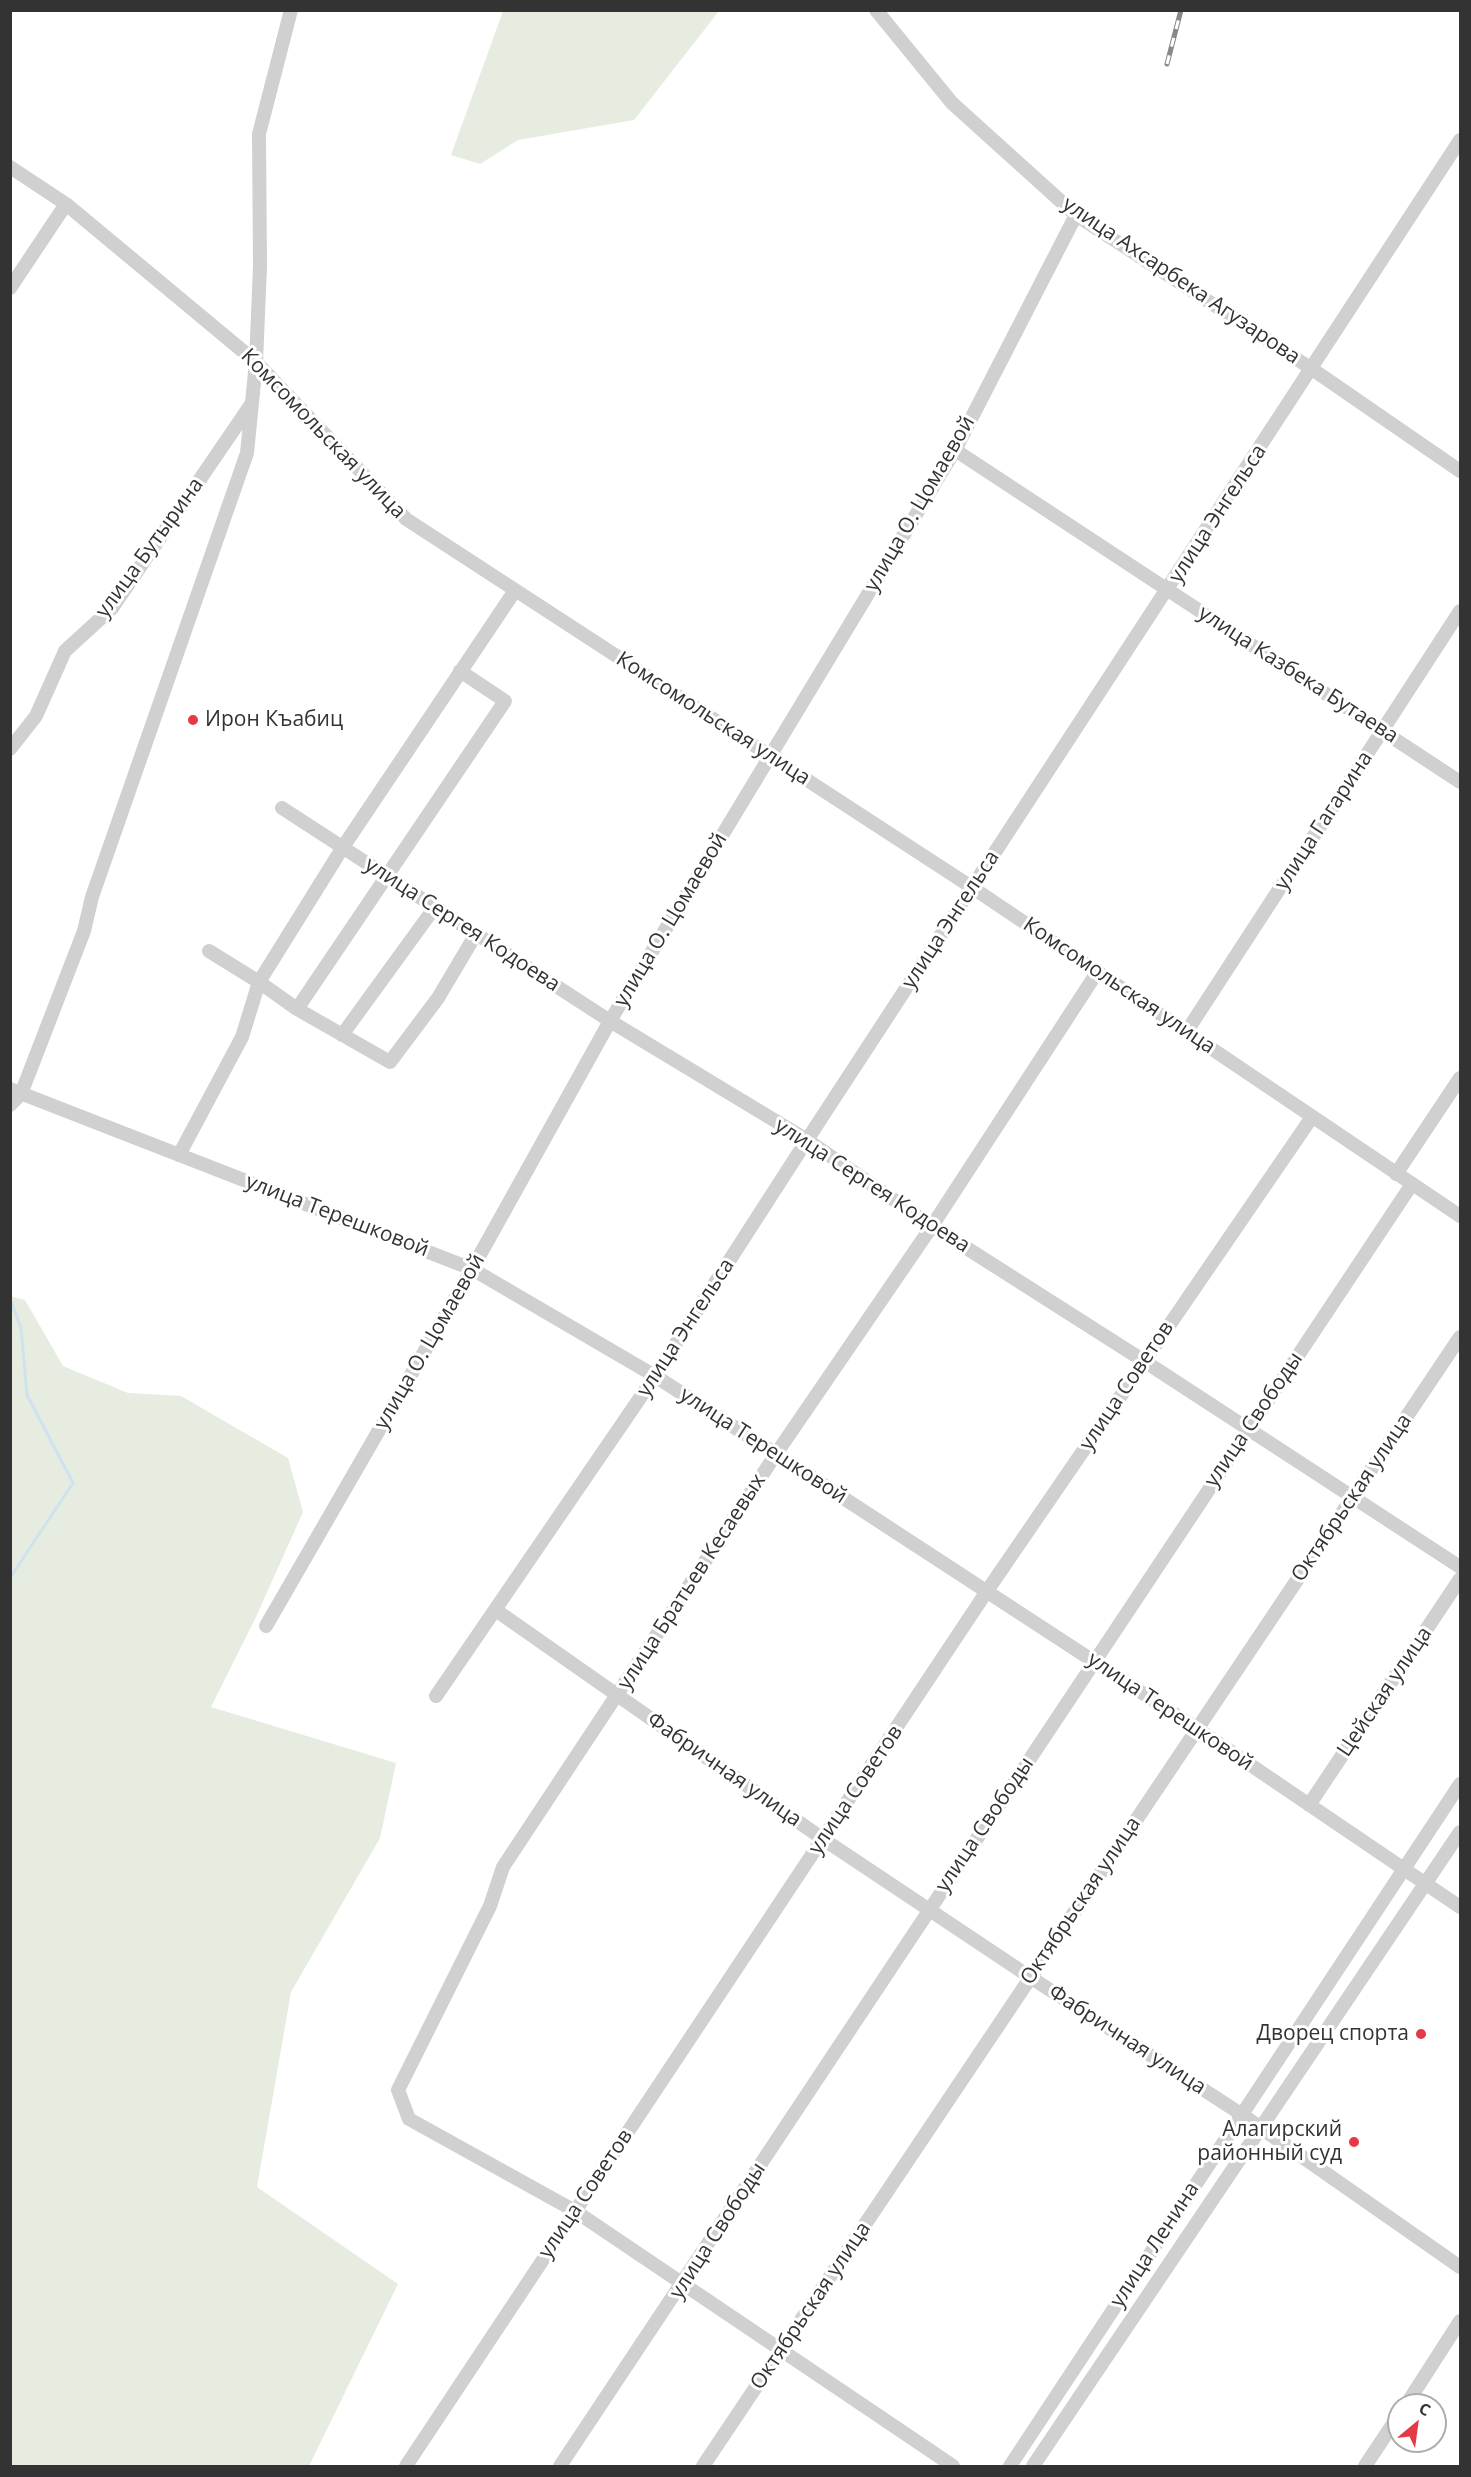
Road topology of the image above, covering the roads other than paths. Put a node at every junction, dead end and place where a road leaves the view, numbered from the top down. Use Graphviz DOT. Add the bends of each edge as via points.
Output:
graph roads {
  1 [pos="291,10"];
  2 [pos="876,10"];
  3 [pos="1461,140"];
  4 [pos="10,167"];
  5 [pos="66,204"];
  6 [pos="1076,215"];
  7 [pos="10,288"];
  8 [pos="256,362"];
  9 [pos="1312,369"];
  10 [pos="252,404"];
  11 [pos="955,450"];
  12 [pos="1461,471"];
  13 [pos="1168,590"];
  14 [pos="514,591"];
  15 [pos="1461,611"];
  16 [pos="460,671"];
  17 [pos="1382,730"];
  18 [pos="10,749"];
  19 [pos="770,754"];
  20 [pos="1461,782"];
  21 [pos="282,807"];
  22 [pos="343,847"];
  23 [pos="386,875"];
  24 [pos="973,888"];
  25 [pos="435,907"];
  26 [pos="476,934"];
  27 [pos="209,951"];
  28 [pos="1098,971"];
  29 [pos="259,982"];
  30 [pos="297,1009"];
  31 [pos="610,1022"];
  32 [pos="1187,1031"];
  33 [pos="342,1035"];
  34 [pos="1461,1078"];
  35 [pos="16,1091"];
  36 [pos="10,1105"];
  37 [pos="1312,1117"];
  38 [pos="807,1140"];
  39 [pos="179,1155"];
  40 [pos="1396,1174"];
  41 [pos="1412,1184"];
  42 [pos="1461,1216"];
  43 [pos="932,1226"];
  44 [pos="472,1269"];
  45 [pos="1461,1337"];
  46 [pos="1144,1361"];
  47 [pos="656,1376"];
  48 [pos="1247,1429"];
  49 [pos="776,1454"];
  50 [pos="1353,1497"];
  51 [pos="1461,1567"];
  52 [pos="1461,1580"];
  53 [pos="987,1591"];
  54 [pos="496,1611"];
  55 [pos="266,1626"];
  56 [pos="1095,1661"];
  57 [pos="618,1695"];
  58 [pos="436,1696"];
  59 [pos="1196,1728"];
  60 [pos="1461,1784"];
  61 [pos="1309,1805"];
  62 [pos="1461,1832"];
  63 [pos="823,1839"];
  64 [pos="1403,1870"];
  65 [pos="1425,1884"];
  66 [pos="1461,1907"];
  67 [pos="929,1910"];
  68 [pos="1030,1977"];
  69 [pos="1241,2114"];
  70 [pos="1262,2128"];
  71 [pos="575,2211"];
  72 [pos="1461,2267"];
  73 [pos="683,2284"];
  74 [pos="1461,2321"];
  75 [pos="781,2350"];
  76 [pos="1414,2393"];
  77 [pos="1387,2433"];
  78 [pos="405,2466"];
  79 [pos="560,2466"];
  80 [pos="703,2466"];
  81 [pos="953,2466"];
  82 [pos="1010,2466"];
  83 [pos="1034,2466"];
  84 [pos="1365,2466"];
  1 -- 8 [label="street" via="259,134"];
  2 -- 6 [label="street, улица Ахсарбека Агузарова" via="952,103"];
  3 -- 9 [label="street, улица Энгельса"];
  4 -- 5 [label="street, Комсомольская улица"];
  5 -- 7 [label="street"];
  5 -- 8 [label="street, Комсомольская улица"];
  6 -- 9 [label="street, улица Ахсарбека Агузарова"];
  6 -- 11 [label="street, улица О. Цомаевой"];
  8 -- 10 [label="street"];
  8 -- 14 [label="street, Комсомольская улица" via="406,519"];
  9 -- 12 [label="street, улица Ахсарбека Агузарова"];
  9 -- 13 [label="street, улица Энгельса"];
  10 -- 18 [label="street, улица Бутырина" via="112,608 65,651 36,716"];
  10 -- 35 [label="street" via="247,453 92,897 84,931"];
  11 -- 13 [label="street, улица Казбека Бутаева"];
  11 -- 19 [label="street, улица О. Цомаевой"];
  13 -- 17 [label="street, улица Казбека Бутаева"];
  13 -- 24 [label="street, улица Энгельса"];
  14 -- 16 [label="street"];
  14 -- 19 [label="street, Комсомольская улица"];
  15 -- 17 [label="street, улица Гагарина"];
  16 -- 22 [label="street"];
  16 -- 23 [label="street" via="505,701"];
  17 -- 20 [label="street, улица Казбека Бутаева"];
  17 -- 32 [label="street, улица Гагарина"];
  19 -- 24 [label="street, Комсомольская улица"];
  19 -- 31 [label="street, улица О. Цомаевой"];
  21 -- 22 [label="street, улица Сергея Кодоева"];
  22 -- 23 [label="street, улица Сергея Кодоева"];
  22 -- 29 [label="street"];
  23 -- 25 [label="street, улица Сергея Кодоева"];
  23 -- 30 [label="street"];
  24 -- 28 [label="street, Комсомольская улица"];
  24 -- 38 [label="street, улица Энгельса"];
  25 -- 26 [label="street, улица Сергея Кодоева"];
  25 -- 33 [label="street"];
  26 -- 31 [label="street, улица Сергея Кодоева"];
  26 -- 33 [label="street" via="438,998 390,1062"];
  27 -- 29 [label="street"];
  28 -- 32 [label="street, Комсомольская улица"];
  28 -- 43 [label="street, улица Братьев Кесаевых"];
  29 -- 30 [label="street"];
  29 -- 39 [label="street" via="242,1037"];
  30 -- 33 [label="street"];
  31 -- 38 [label="street, улица Сергея Кодоева"];
  31 -- 44 [label="street, улица О. Цомаевой"];
  32 -- 37 [label="street, Комсомольская улица"];
  34 -- 40 [label="street"];
  35 -- 36 [label="street"];
  35 -- 39 [label="street, улица Терешковой"];
  37 -- 40 [label="street, Комсомольская улица"];
  37 -- 46 [label="street, улица Советов"];
  38 -- 43 [label="street, улица Сергея Кодоева"];
  38 -- 47 [label="street, улица Энгельса"];
  39 -- 44 [label="street, улица Терешковой"];
  40 -- 41 [label="street, Комсомольская улица"];
  41 -- 42 [label="street, Комсомольская улица"];
  41 -- 48 [label="street, улица Свободы"];
  43 -- 46 [label="street, улица Сергея Кодоева"];
  43 -- 49 [label="street, улица Братьев Кесаевых"];
  44 -- 47 [label="street, улица Терешковой"];
  44 -- 55 [label="street, улица О. Цомаевой"];
  45 -- 50 [label="street, Октябрьская улица"];
  46 -- 48 [label="street, улица Сергея Кодоева"];
  46 -- 53 [label="street, улица Советов"];
  47 -- 49 [label="street, улица Терешковой"];
  47 -- 54 [label="street, улица Энгельса"];
  48 -- 50 [label="street, улица Сергея Кодоева"];
  48 -- 56 [label="street, улица Свободы"];
  49 -- 53 [label="street, улица Терешковой"];
  49 -- 57 [label="street, улица Братьев Кесаевых"];
  50 -- 51 [label="street, улица Сергея Кодоева"];
  50 -- 59 [label="street, Октябрьская улица"];
  52 -- 61 [label="street, Цейская улица"];
  53 -- 56 [label="street, улица Терешковой"];
  53 -- 63 [label="street, улица Советов"];
  54 -- 57 [label="street, Фабричная улица"];
  54 -- 58 [label="street, улица Энгельса"];
  56 -- 59 [label="street, улица Терешковой"];
  56 -- 67 [label="street, улица Свободы"];
  57 -- 63 [label="street, Фабричная улица"];
  57 -- 71 [label="street, улица Братьев Кесаевых" via="503,1867 490,1906 398,2090 409,2119"];
  59 -- 61 [label="street, улица Терешковой"];
  59 -- 68 [label="street, Октябрьская улица"];
  60 -- 64 [label="street, улица Ленина"];
  61 -- 64 [label="street, улица Терешковой"];
  62 -- 65 [label="street, улица Ленина"];
  63 -- 67 [label="street, Фабричная улица"];
  63 -- 71 [label="street, улица Советов"];
  64 -- 65 [label="street, улица Терешковой"];
  64 -- 69 [label="street, улица Ленина"];
  65 -- 66 [label="street, улица Терешковой"];
  65 -- 70 [label="street, улица Ленина"];
  67 -- 68 [label="street, Фабричная улица"];
  67 -- 73 [label="street, улица Свободы"];
  68 -- 69 [label="street, Фабричная улица"];
  68 -- 75 [label="street, Октябрьская улица"];
  69 -- 70 [label="street, Фабричная улица"];
  69 -- 82 [label="street, улица Ленина"];
  70 -- 72 [label="street, Фабричная улица"];
  70 -- 83 [label="street, улица Ленина"];
  71 -- 73 [label="street"];
  71 -- 78 [label="street, улица Советов"];
  73 -- 75 [label="street"];
  73 -- 79 [label="street, улица Свободы"];
  74 -- 76 [label="street"];
  75 -- 80 [label="street, Октябрьская улица"];
  75 -- 81 [label="street"];
  77 -- 84 [label="street"];
}
